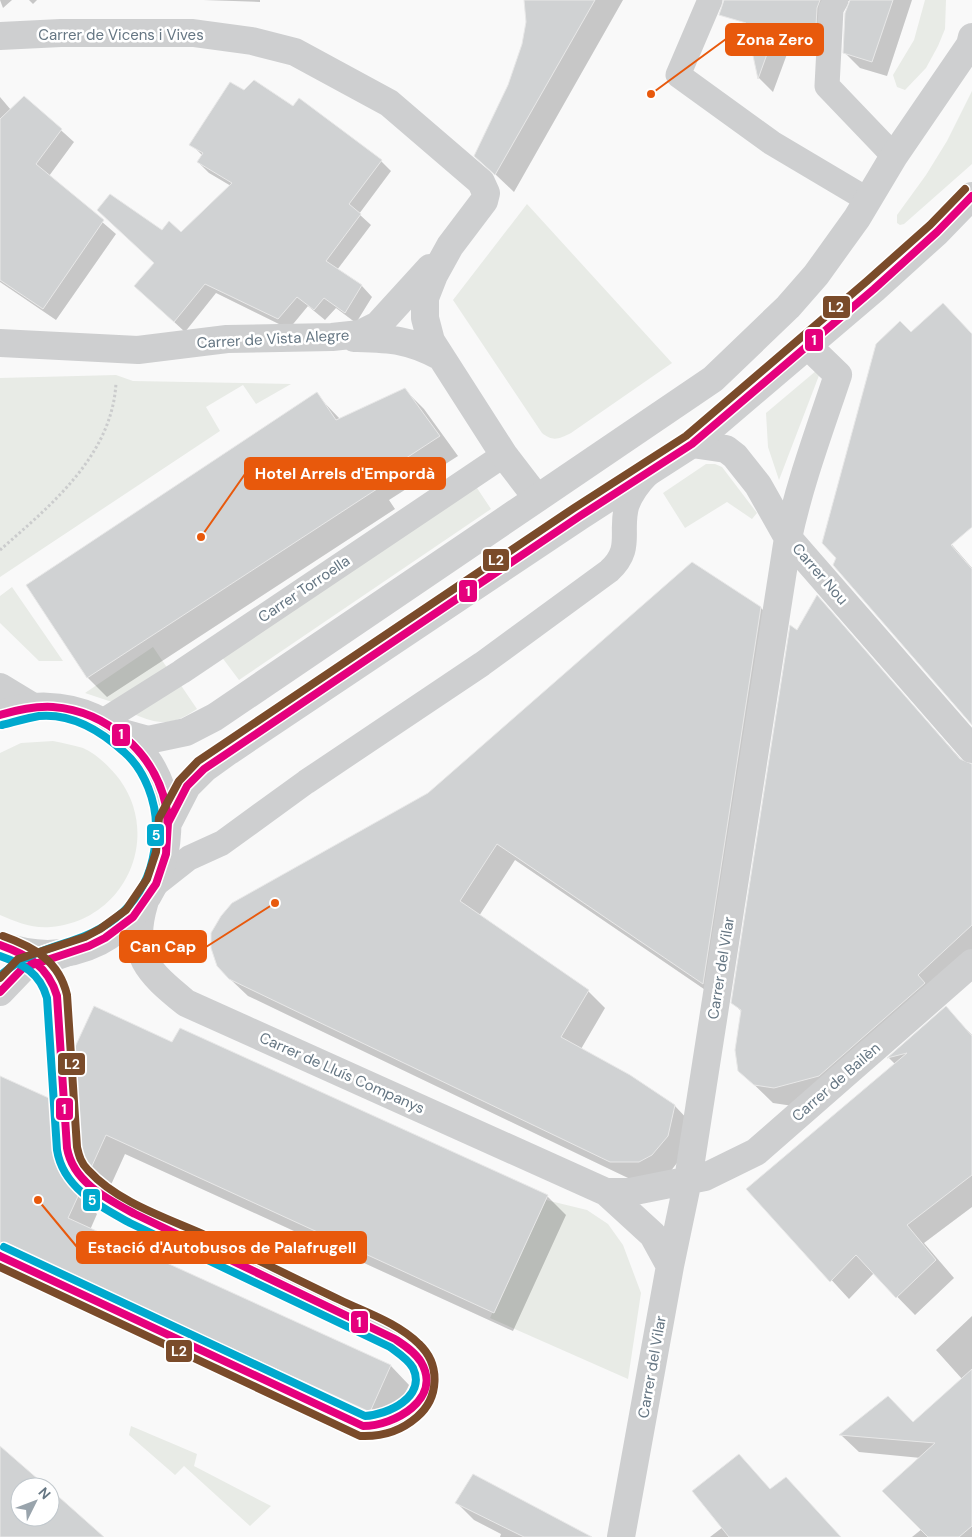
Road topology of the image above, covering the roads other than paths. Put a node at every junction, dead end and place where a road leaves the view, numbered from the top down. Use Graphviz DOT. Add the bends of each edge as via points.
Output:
graph roads {
  1 [pos="710,0"];
  2 [pos="836,0"];
  3 [pos="0,36"];
  4 [pos="972,37"];
  5 [pos="894,156"];
  6 [pos="972,196"];
  7 [pos="868,200"];
  8 [pos="450,246"];
  9 [pos="332,337"];
  10 [pos="0,343"];
  11 [pos="808,346"];
  12 [pos="441,357"];
  13 [pos="692,444"];
  14 [pos="504,455"];
  15 [pos="650,471"];
  16 [pos="537,498"];
  17 [pos="788,538"];
  18 [pos="0,687"];
  19 [pos="33,707"];
  20 [pos="0,715"];
  21 [pos="111,727"];
  22 [pos="972,749"];
  23 [pos="168,822"];
  24 [pos="150,894"];
  25 [pos="18,953"];
  26 [pos="972,963"];
  27 [pos="0,992"];
  28 [pos="62,1075"];
  29 [pos="688,1180"];
  30 [pos="85,1181"];
  31 [pos="606,1192"];
  32 [pos="0,1256"];
  33 [pos="670,1266"];
  34 [pos="621,1537"];
  1 -- 7 [label="lane" via="678,75 772,143"];
  2 -- 5 [label="lane" via="831,9 827,86"];
  3 -- 8 [label="street, Carrer de Vicens i Vives" via="193,33 252,41 295,52 389,103 481,182 486,193 484,202"];
  4 -- 5 [label="street" via="970,45"];
  5 -- 7 [label="street"];
  6 -- 11 [label="street"];
  7 -- 16 [label="street" via="816,275 722,371"];
  8 -- 9 [label="street, Carrer de Vista Alegre" via="378,325 360,334"];
  8 -- 12 [label="street, Carrer de Vicens i Vives" via="425,298 430,342"];
  9 -- 10 [label="street, Carrer de Vista Alegre" via="226,339 138,350"];
  9 -- 12 [label="street" via="411,342"];
  11 -- 13 [label="street"];
  11 -- 17 [label="street, Carrer Nou" via="838,375 805,472"];
  12 -- 14 [label="street, Carrer de Vicens i Vives"];
  13 -- 15 [label="street"];
  13 -- 17 [label="street" via="726,449 735,456 758,485"];
  14 -- 16 [label="street, Carrer de Vicens i Vives"];
  14 -- 21 [label="lane, Carrer Torroella" via="181,672"];
  15 -- 23 [label="street" via="204,769 188,786"];
  15 -- 24 [label="lane" via="634,489 627,507 626,547 620,562 610,571 482,664 306,782 222,843 189,858"];
  16 -- 21 [label="street" via="216,717 186,732 148,740"];
  17 -- 22 [label="street, Carrer Nou"];
  17 -- 29 [label="street, Carrer del Vilar"];
  18 -- 19 [label="street"];
  19 -- 20 [label="street"];
  19 -- 21 [label="street" via="62,708"];
  21 -- 23 [label="street" via="132,744 153,772 166,805"];
  23 -- 24 [label="street, Carrer de Lluís Companys" via="166,854"];
  24 -- 25 [label="street" via="133,917 105,938 72,950"];
  24 -- 31 [label="street, Carrer de Lluís Companys" via="138,922 138,939 144,962 186,1003"];
  25 -- 27 [label="street" via="23,968"];
  25 -- 28 [label="lane" via="45,969 54,981"];
  26 -- 29 [label="street, Carrer de Bailèn" via="756,1152 705,1177"];
  29 -- 31 [label="street, Carrer de Lluís Companys" via="630,1192"];
  29 -- 33 [label="street, Carrer del Vilar"];
  30 -- 32 [label="lane" via="127,1211 393,1337 415,1354 426,1372 426,1389 419,1402 394,1421 363,1426"];
  31 -- 33 [label="street, Carrer de Lluís Companys" via="653,1234"];
  33 -- 34 [label="street, Carrer del Vilar"];
}
